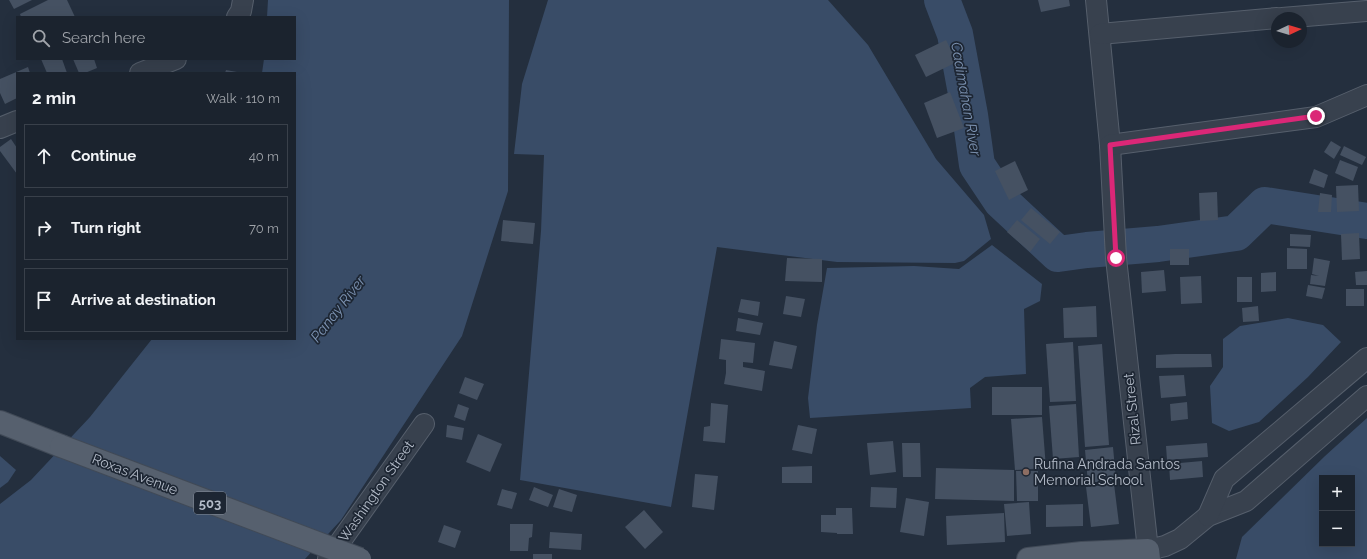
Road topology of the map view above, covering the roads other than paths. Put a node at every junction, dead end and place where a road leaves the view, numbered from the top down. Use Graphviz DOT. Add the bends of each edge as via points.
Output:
graph roads {
  1 [pos="243,0"];
  2 [pos="1096,0"];
  3 [pos="1367,10"];
  4 [pos="238,16"];
  5 [pos="1307,16"];
  6 [pos="1271,19"];
  7 [pos="1100,34"];
  8 [pos="173,60"];
  9 [pos="143,72"];
  10 [pos="1367,95"];
  11 [pos="16,121"];
  12 [pos="0,128"];
  13 [pos="1110,145"];
  14 [pos="1367,358"];
  15 [pos="1367,396"];
  16 [pos="0,422"];
  17 [pos="424,424"];
  18 [pos="1208,516"];
  19 [pos="1149,554"];
  20 [pos="328,559"];
  21 [pos="360,559"];
  22 [pos="1028,559"];
  1 -- 4 [label="street"];
  2 -- 7 [label="street, Rizal Street"];
  3 -- 5 [label="street"];
  6 -- 7 [label="street"];
  7 -- 13 [label="street, Rizal Street"];
  8 -- 9 [label="street"];
  10 -- 13 [label="street" via="1316,116"];
  11 -- 12 [label="street"];
  13 -- 19 [label="street, Rizal Street" via="1116,258"];
  14 -- 18 [label="street" via="1224,479"];
  15 -- 18 [label="street" via="1246,501"];
  16 -- 21 [label="main road, Roxas Avenue / 503, bridge"];
  17 -- 20 [label="street, Washington Street"];
  18 -- 19 [label="street" via="1180,539"];
  19 -- 22 [label="main road" via="1082,553"];
}
